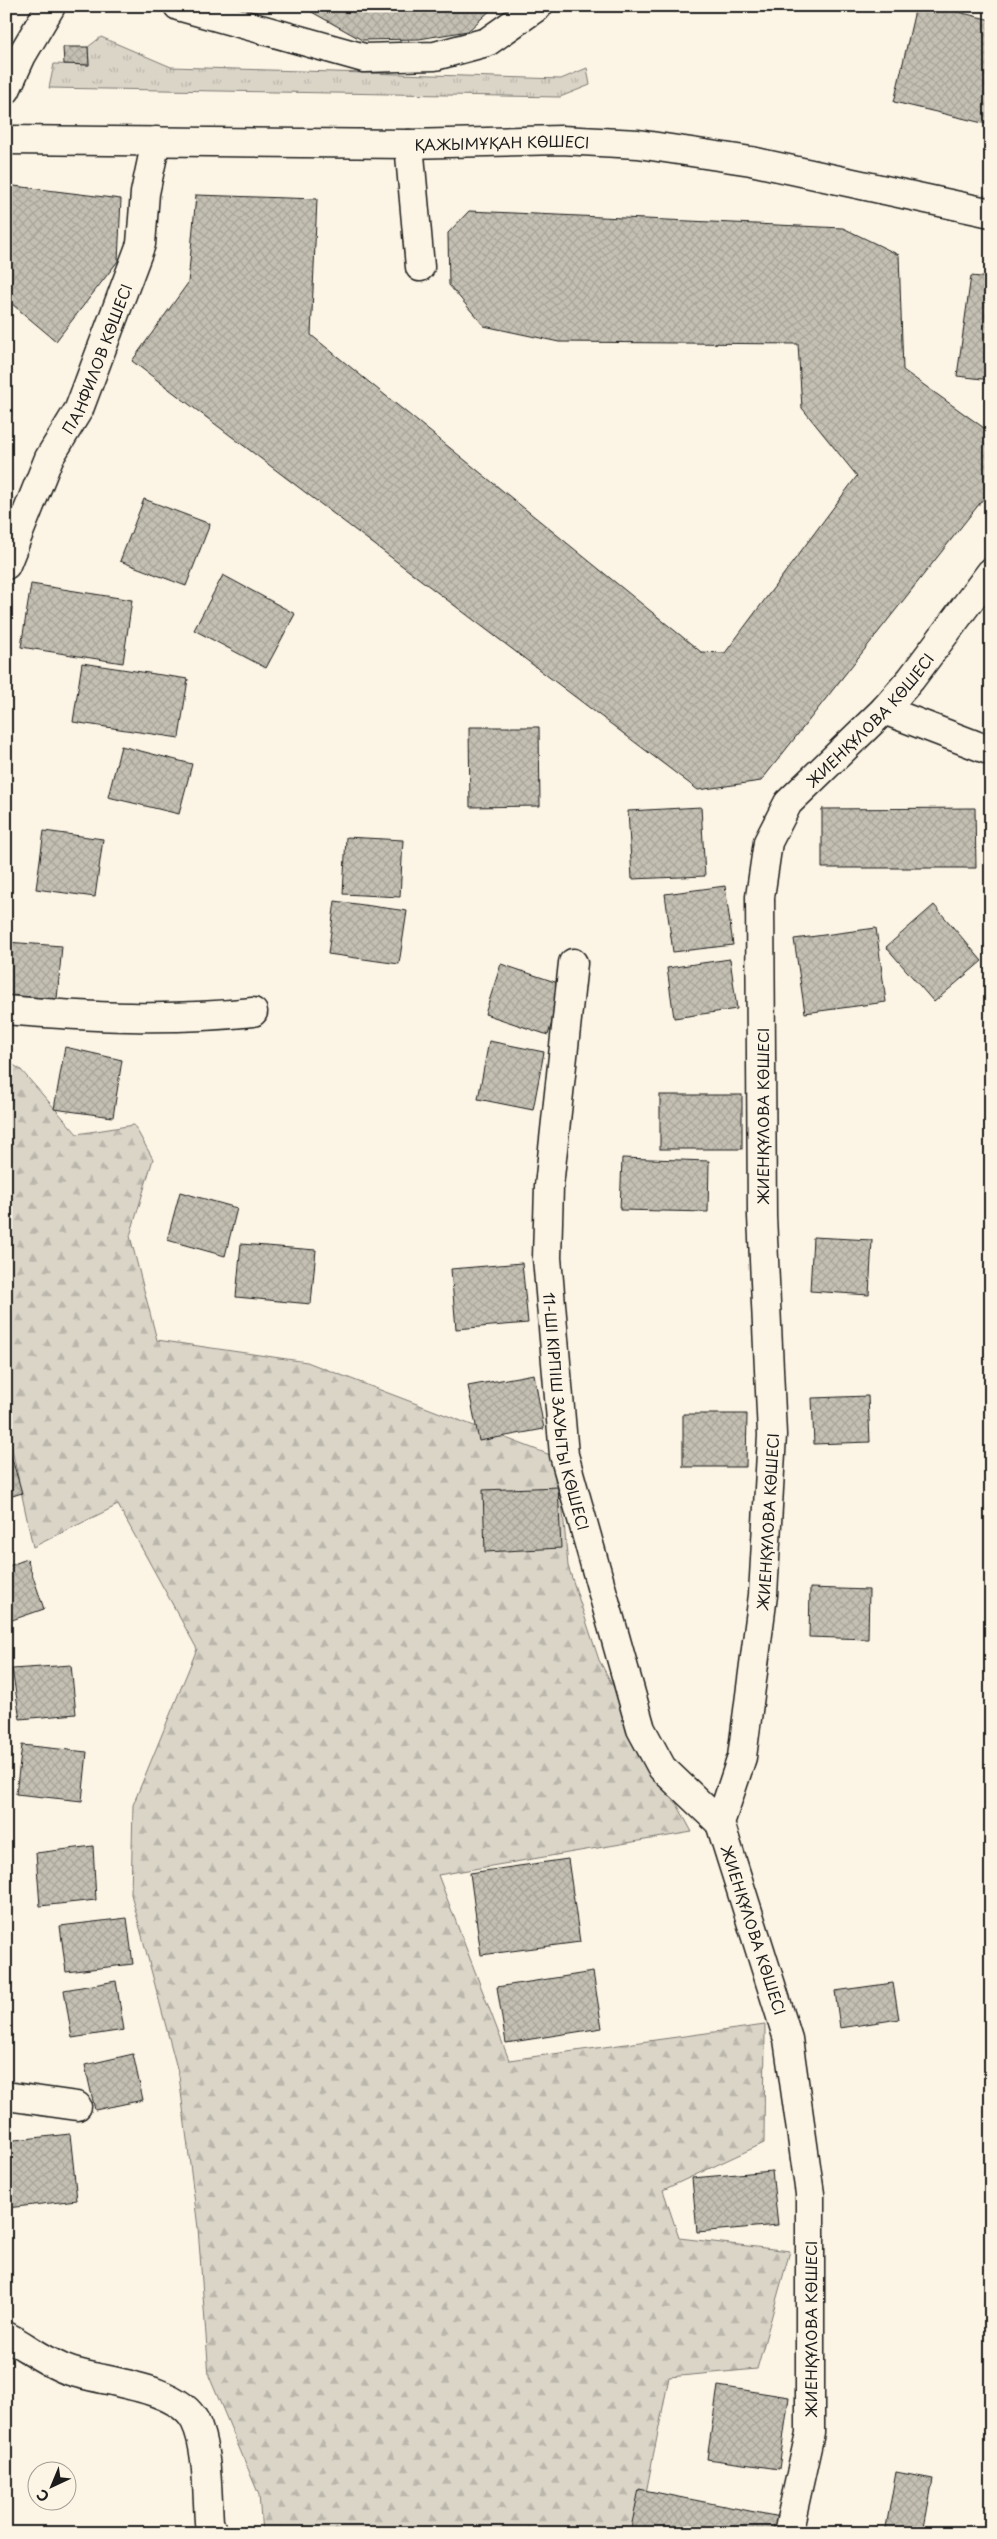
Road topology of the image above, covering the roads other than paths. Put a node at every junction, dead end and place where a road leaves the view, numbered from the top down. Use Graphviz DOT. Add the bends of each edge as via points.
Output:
graph roads {
  1 [pos="51,6"];
  2 [pos="178,6"];
  3 [pos="538,6"];
  4 [pos="6,90"];
  5 [pos="6,140"];
  6 [pos="156,141"];
  7 [pos="409,144"];
  8 [pos="991,213"];
  9 [pos="420,267"];
  10 [pos="6,565"];
  11 [pos="991,572"];
  12 [pos="884,710"];
  13 [pos="991,751"];
  14 [pos="573,963"];
  15 [pos="6,1010"];
  16 [pos="253,1012"];
  17 [pos="720,1823"];
  18 [pos="6,2096"];
  19 [pos="77,2106"];
  20 [pos="6,2336"];
  21 [pos="212,2533"];
  22 [pos="788,2533"];
  1 -- 4 [label="street"];
  2 -- 3 [label="street" via="364,58 435,56 486,42"];
  5 -- 6 [label="street, ҚАЖЫМҰҚАН КӨШЕСІ"];
  6 -- 7 [label="street, ҚАЖЫМҰҚАН КӨШЕСІ"];
  6 -- 10 [label="street, ПАНФИЛОВ КӨШЕСІ" via="145,194 141,244 79,409 49,458"];
  7 -- 8 [label="street, ҚАЖЫМҰҚАН КӨШЕСІ" via="561,140 638,144 751,161"];
  7 -- 9 [label="street"];
  11 -- 12 [label="street, ЖИЕНҚҰЛОВА КӨШЕСІ"];
  12 -- 13 [label="street"];
  12 -- 17 [label="street, ЖИЕНҚҰЛОВА КӨШЕСІ" via="788,804 768,842 760,897 762,1216 772,1435 763,1596 742,1757"];
  14 -- 17 [label="street, 11-ШІ КІРПІШ ЗАУЫТЫ КӨШЕСІ" via="550,1186 548,1258 564,1455 641,1729 662,1768"];
  15 -- 16 [label="street" via="156,1018"];
  17 -- 22 [label="street, ЖИЕНҚҰЛОВА КӨШЕСІ" via="788,2039 810,2194 810,2433"];
  18 -- 19 [label="street"];
  20 -- 21 [label="street" via="68,2371 143,2387 182,2406 194,2419 200,2434"];
}
